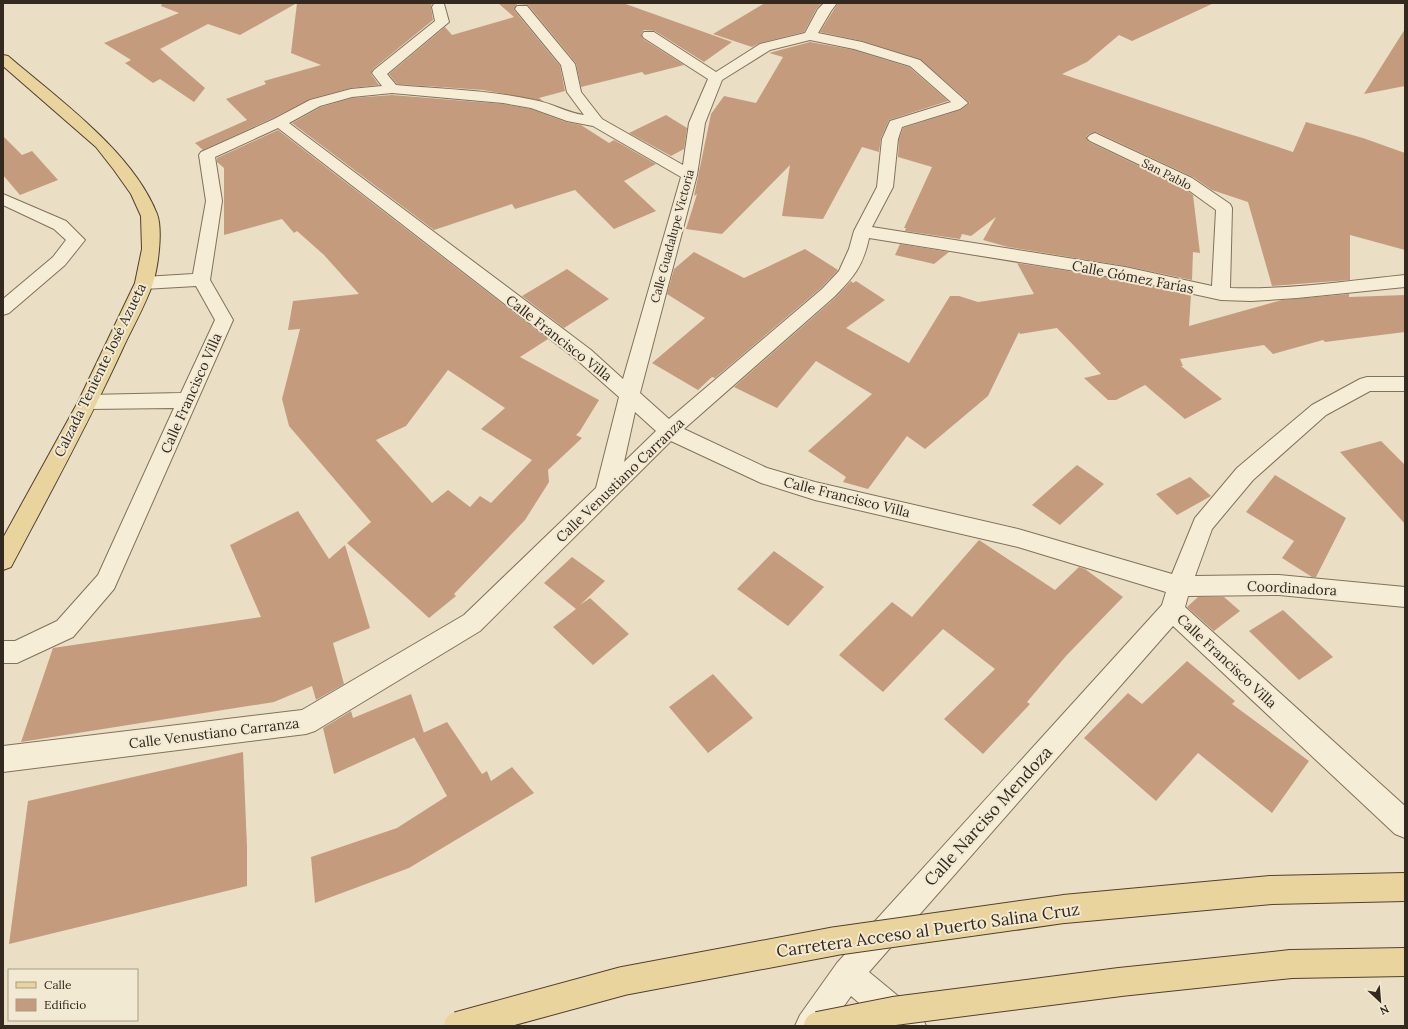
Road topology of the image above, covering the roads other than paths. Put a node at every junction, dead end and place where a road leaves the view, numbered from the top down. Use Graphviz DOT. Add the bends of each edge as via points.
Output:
graph roads {
  1 [pos="831,3"];
  2 [pos="439,7"];
  3 [pos="522,9"];
  4 [pos="648,35"];
  5 [pos="810,36"];
  6 [pos="3,58"];
  7 [pos="716,78"];
  8 [pos="392,89"];
  9 [pos="279,122"];
  10 [pos="597,122"];
  11 [pos="1095,138"];
  12 [pos="689,175"];
  13 [pos="3,199"];
  14 [pos="862,231"];
  15 [pos="201,280"];
  16 [pos="1405,281"];
  17 [pos="144,283"];
  18 [pos="1221,294"];
  19 [pos="3,308"];
  20 [pos="1405,384"];
  21 [pos="629,395"];
  22 [pos="188,400"];
  23 [pos="88,402"];
  24 [pos="669,431"];
  25 [pos="606,492"];
  26 [pos="3,560"];
  27 [pos="1405,597"];
  28 [pos="1175,598"];
  29 [pos="3,652"];
  30 [pos="3,759"];
  31 [pos="1405,824"];
  32 [pos="1405,887"];
  33 [pos="1405,962"];
  34 [pos="848,974"];
  35 [pos="458,1026"];
  36 [pos="811,1026"];
  37 [pos="818,1026"];
  38 [pos="910,1026"];
  1 -- 5 [label="street"];
  2 -- 8 [label="street" via="442,22 379,73"];
  3 -- 10 [label="street" via="568,64 574,92"];
  4 -- 7 [label="street"];
  5 -- 7 [label="street" via="765,47"];
  5 -- 14 [label="street, Calle Venustiano Carranza" via="856,45 915,63 961,103 895,124 890,140 885,187"];
  6 -- 17 [label="main road, Calzada Teniente José Azueta" via="100,144 139,194 149,216 151,249"];
  7 -- 12 [label="street, Calle Guadalupe Victoria" via="697,123"];
  8 -- 9 [label="street" via="351,94 315,103"];
  8 -- 10 [label="street" via="534,104 572,118"];
  9 -- 15 [label="street" via="207,155 214,201"];
  9 -- 21 [label="street, Calle Francisco Villa" via="584,355"];
  10 -- 12 [label="street"];
  11 -- 18 [label="street, San Pablo" via="1186,181 1224,208"];
  12 -- 21 [label="street, Calle Guadalupe Victoria"];
  13 -- 19 [label="street" via="60,225 76,240 59,261"];
  14 -- 18 [label="street, Calle Gómez Farías" via="1125,273"];
  14 -- 24 [label="street, Calle Venustiano Carranza" via="847,274"];
  15 -- 17 [label="street"];
  15 -- 22 [label="street, Calle Francisco Villa" via="224,320"];
  16 -- 18 [label="street, Calle Gómez Farías" via="1297,292"];
  17 -- 23 [label="main road, Calzada Teniente José Azueta"];
  20 -- 28 [label="street, Calle Narciso Mendoza" via="1367,384 1320,410 1245,474 1203,524"];
  21 -- 24 [label="street, Calle Francisco Villa"];
  21 -- 25 [label="street, Calle Guadalupe Victoria"];
  22 -- 23 [label="street"];
  22 -- 29 [label="street, Calle Francisco Villa" via="106,582 65,629 16,652"];
  23 -- 26 [label="main road, Calzada Teniente José Azueta"];
  24 -- 25 [label="street, Calle Venustiano Carranza"];
  24 -- 28 [label="street, Calle Francisco Villa" via="768,477 815,491 1018,538"];
  25 -- 30 [label="street, Calle Venustiano Carranza" via="472,623 306,722"];
  27 -- 28 [label="street, Coordinadora" via="1279,585"];
  28 -- 31 [label="street, Calle Francisco Villa"];
  28 -- 34 [label="street, Calle Narciso Mendoza"];
  32 -- 35 [label="main road, Carretera Acceso al Puerto Salina Cruz, bridge" via="1271,890 1072,908 836,941 623,981"];
  33 -- 37 [label="main road, bridge" via="1292,964 1120,982 894,1011"];
  34 -- 36 [label="street, Calle Narciso Mendoza"];
  34 -- 38 [label="street"];
}
